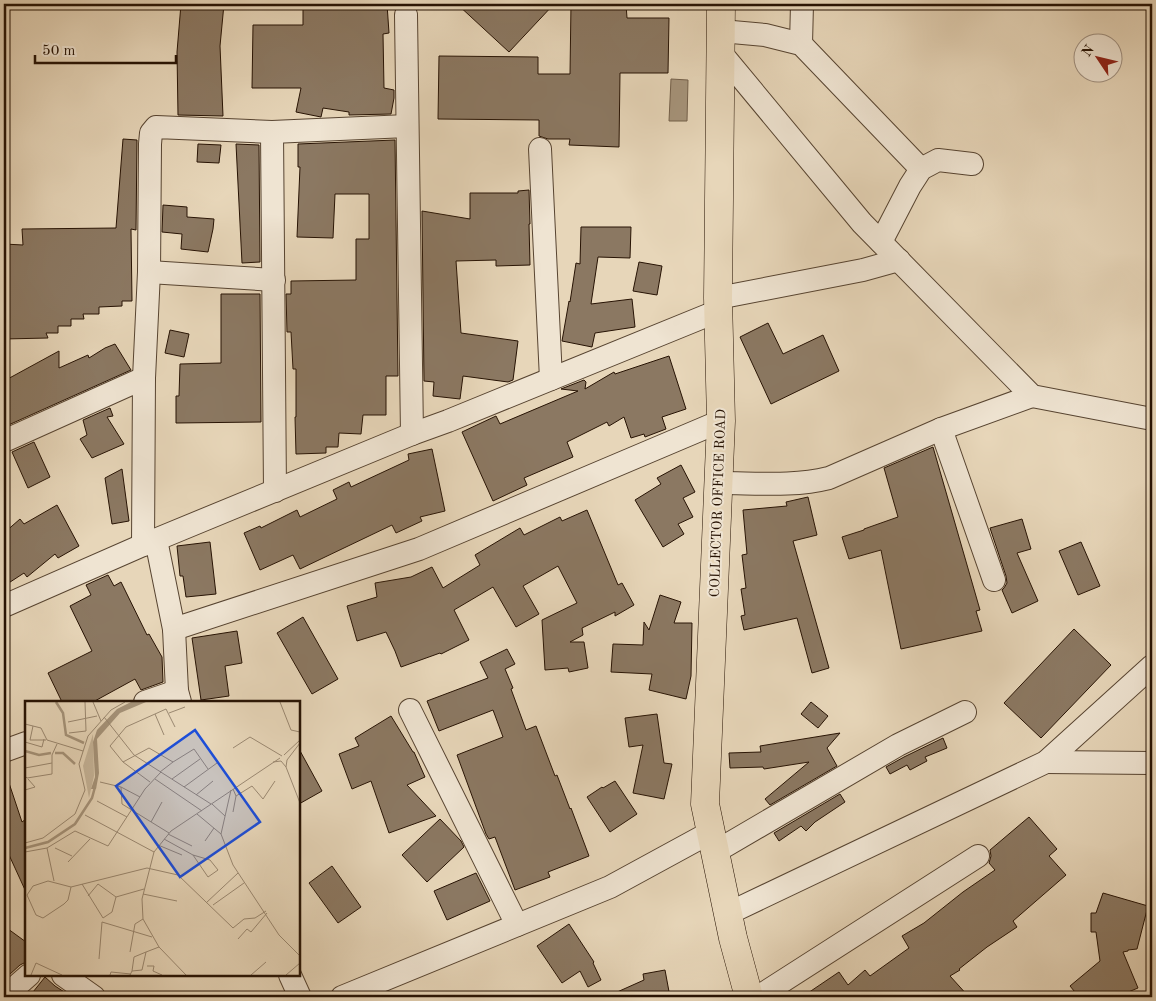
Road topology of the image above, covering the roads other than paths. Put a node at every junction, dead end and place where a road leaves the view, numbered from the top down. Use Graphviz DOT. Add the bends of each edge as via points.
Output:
graph roads {
  1 [pos="721,4"];
  2 [pos="802,4"];
  3 [pos="406,16"];
  4 [pos="721,42"];
  5 [pos="801,44"];
  6 [pos="408,126"];
  7 [pos="272,132"];
  8 [pos="540,149"];
  9 [pos="972,164"];
  10 [pos="922,169"];
  11 [pos="881,242"];
  12 [pos="898,260"];
  13 [pos="149,272"];
  14 [pos="274,280"];
  15 [pos="718,305"];
  16 [pos="144,378"];
  17 [pos="551,378"];
  18 [pos="1032,396"];
  19 [pos="1152,419"];
  20 [pos="721,421"];
  21 [pos="941,428"];
  22 [pos="412,434"];
  23 [pos="4,441"];
  24 [pos="720,483"];
  25 [pos="275,491"];
  26 [pos="149,542"];
  27 [pos="994,580"];
  28 [pos="4,606"];
  29 [pos="174,629"];
  30 [pos="1152,666"];
  31 [pos="178,697"];
  32 [pos="152,701"];
  33 [pos="410,710"];
  34 [pos="965,712"];
  35 [pos="25,743"];
  36 [pos="4,751"];
  37 [pos="1046,762"];
  38 [pos="1152,764"];
  39 [pos="713,842"];
  40 [pos="978,856"];
  41 [pos="727,914"];
  42 [pos="517,925"];
  43 [pos="28,976"];
  44 [pos="64,976"];
  45 [pos="290,976"];
  46 [pos="4,997"];
  47 [pos="94,997"];
  48 [pos="300,997"];
  49 [pos="342,997"];
  50 [pos="749,997"];
  51 [pos="758,997"];
  1 -- 4 [label="main road, COLLECTOR OFFICE ROAD"];
  2 -- 5 [label="street"];
  3 -- 6 [label="street"];
  4 -- 5 [label="street" via="765,35"];
  4 -- 11 [label="street" via="862,223"];
  4 -- 15 [label="main road, COLLECTOR OFFICE ROAD"];
  5 -- 10 [label="street"];
  6 -- 7 [label="street"];
  6 -- 22 [label="street"];
  7 -- 13 [label="street" via="156,127 151,133 150,144"];
  7 -- 14 [label="street"];
  8 -- 17 [label="street"];
  9 -- 10 [label="street" via="938,160"];
  10 -- 11 [label="street"];
  11 -- 12 [label="street"];
  12 -- 15 [label="street"];
  12 -- 18 [label="street"];
  13 -- 14 [label="street"];
  13 -- 16 [label="street"];
  14 -- 25 [label="street"];
  15 -- 17 [label="street"];
  15 -- 20 [label="main road, COLLECTOR OFFICE ROAD"];
  16 -- 23 [label="street"];
  16 -- 26 [label="street"];
  17 -- 22 [label="street"];
  18 -- 19 [label="street"];
  18 -- 21 [label="street"];
  20 -- 24 [label="main road, COLLECTOR OFFICE ROAD"];
  20 -- 29 [label="street" via="419,548"];
  21 -- 24 [label="street" via="829,478 795,484"];
  21 -- 27 [label="street"];
  22 -- 25 [label="street"];
  24 -- 39 [label="main road, COLLECTOR OFFICE ROAD" via="705,804"];
  25 -- 26 [label="street"];
  26 -- 28 [label="street"];
  26 -- 29 [label="street"];
  29 -- 31 [label="street"];
  30 -- 37 [label="street"];
  31 -- 32 [label="street"];
  33 -- 42 [label="street"];
  34 -- 39 [label="street"];
  35 -- 36 [label="street"];
  37 -- 38 [label="street"];
  37 -- 41 [label="street"];
  39 -- 41 [label="main road, COLLECTOR OFFICE ROAD"];
  39 -- 42 [label="street"];
  40 -- 51 [label="street"];
  41 -- 50 [label="main road, COLLECTOR OFFICE ROAD"];
  42 -- 49 [label="street"];
  43 -- 46 [label="street"];
  44 -- 47 [label="street"];
  45 -- 48 [label="street"];
}
